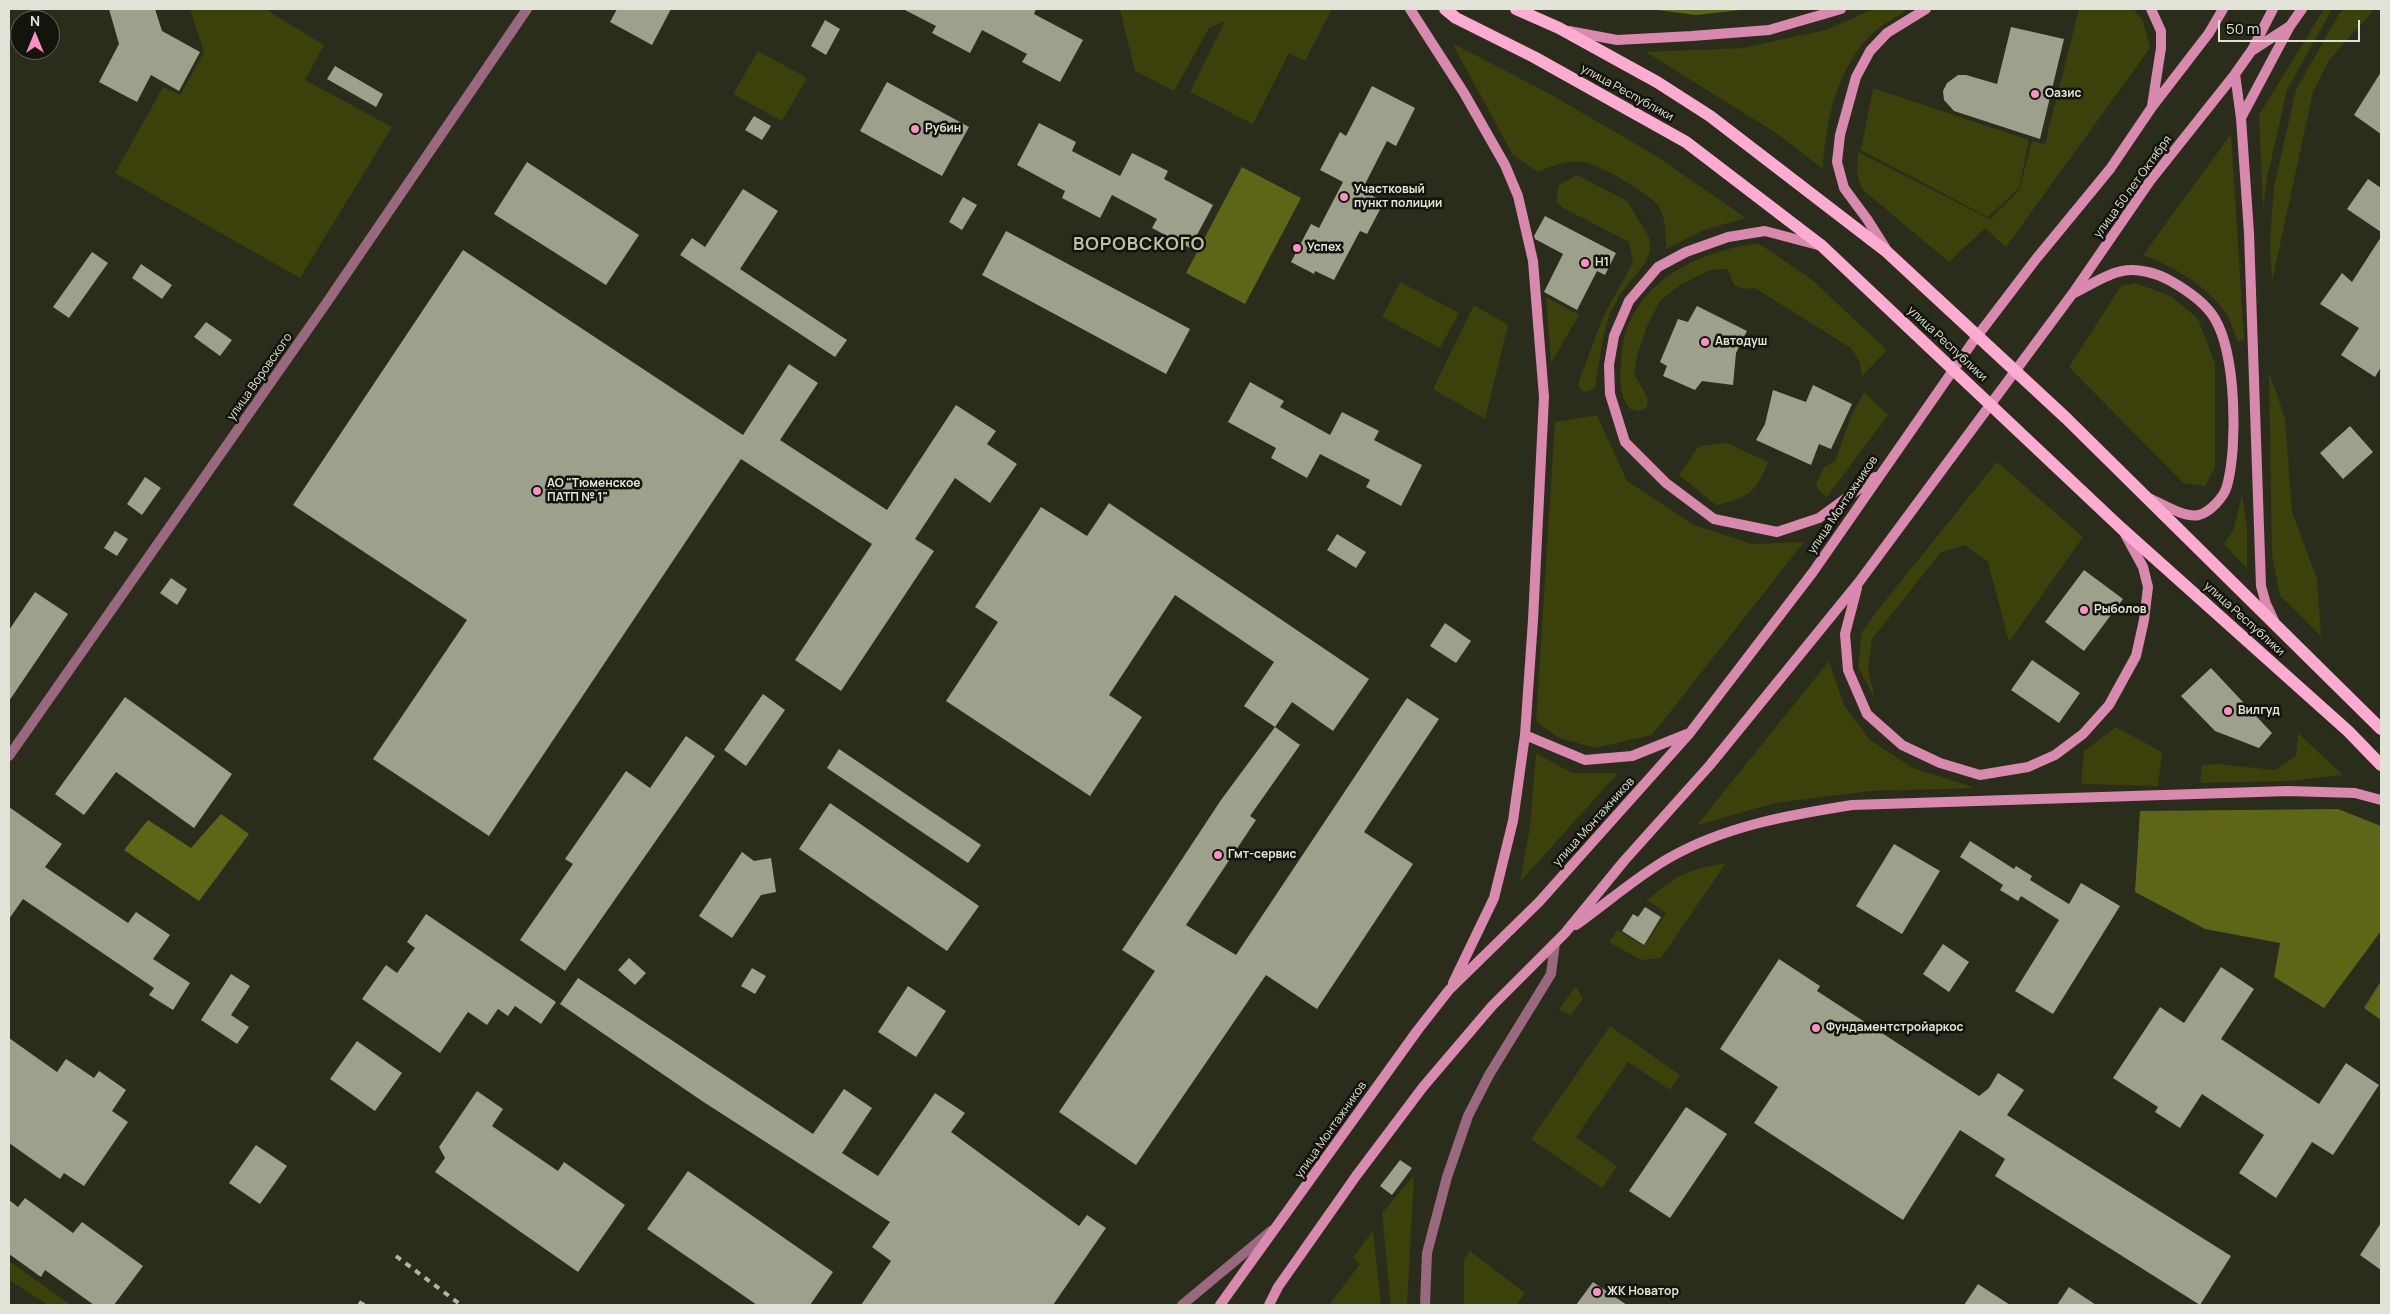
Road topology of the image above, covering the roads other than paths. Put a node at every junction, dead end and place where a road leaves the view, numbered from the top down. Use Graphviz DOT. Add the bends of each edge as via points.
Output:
graph roads {
  1 [pos="527,9"];
  2 [pos="1410,9"];
  3 [pos="1445,9"];
  4 [pos="1516,9"];
  5 [pos="1841,9"];
  6 [pos="1926,9"];
  7 [pos="2151,9"];
  8 [pos="2223,9"];
  9 [pos="2272,9"];
  10 [pos="2302,9"];
  11 [pos="2290,26"];
  12 [pos="1559,28"];
  13 [pos="2252,50"];
  14 [pos="2236,74"];
  15 [pos="2152,108"];
  16 [pos="2241,118"];
  17 [pos="1822,246"];
  18 [pos="1888,252"];
  19 [pos="2073,293"];
  20 [pos="1882,472"];
  21 [pos="2148,497"];
  22 [pos="2121,528"];
  23 [pos="1859,582"];
  24 [pos="2279,631"];
  25 [pos="2381,730"];
  26 [pos="1525,734"];
  27 [pos="1689,734"];
  28 [pos="9,756"];
  29 [pos="2381,765"];
  30 [pos="2381,800"];
  31 [pos="1565,933"];
  32 [pos="1555,943"];
  33 [pos="1449,990"];
  34 [pos="1281,1222"];
  35 [pos="1182,1305"];
  36 [pos="1220,1305"];
  37 [pos="1269,1305"];
  38 [pos="1425,1305"];
  1 -- 28 [label="street, улица Воровского" via="331,297"];
  2 -- 26 [label="main road" via="1464,93 1504,165 1518,196 1533,261 1544,396"];
  3 -- 17 [label="main road, улица Республики" via="1456,18 1534,57 1686,142"];
  4 -- 12 [label="main road, улица Республики"];
  5 -- 12 [label="main road" via="1769,30 1668,38 1617,40"];
  6 -- 18 [label="main road" via="1887,33 1870,51 1856,77 1840,135 1837,162 1844,188"];
  7 -- 15 [label="main road" via="2161,31 2162,48"];
  8 -- 15 [label="main road" via="2209,33"];
  9 -- 13 [label="main road, улица 50 лет Октября"];
  10 -- 11 [label="main road"];
  11 -- 13 [label="main road"];
  11 -- 16 [label="main road"];
  12 -- 18 [label="main road, улица Республики" via="1657,82 1710,116"];
  13 -- 14 [label="main road, улица 50 лет Октября"];
  14 -- 16 [label="main road"];
  14 -- 19 [label="main road, улица 50 лет Октября" via="2150,181"];
  15 -- 20 [label="main road, улица Монтажников" via="2110,169 1972,343"];
  16 -- 24 [label="main road" via="2254,361 2261,586"];
  17 -- 20 [label="main road" via="1765,231 1728,237 1686,252 1658,267 1629,301 1614,336 1609,365 1610,394 1625,442 1666,483 1714,519 1777,532 1818,518"];
  17 -- 22 [label="main road, улица Республики"];
  18 -- 21 [label="main road, улица Республики"];
  19 -- 21 [label="main road" via="2122,271 2155,273 2186,289 2215,318 2233,380 2232,457 2227,488 2212,508 2198,515 2177,511"];
  19 -- 23 [label="main road, улица 50 лет Октября"];
  20 -- 27 [label="main road, улица Монтажников" via="1813,572"];
  21 -- 24 [label="main road, улица Республики"];
  22 -- 23 [label="main road" via="2143,567 2148,587 2136,656 2109,705 2083,734 2055,754 2028,767 1980,774 1940,763 1902,745 1867,714 1848,670 1845,634"];
  22 -- 29 [label="main road, улица Республики" via="2341,725"];
  23 -- 31 [label="main road" via="1710,765"];
  24 -- 25 [label="main road, улица Республики"];
  26 -- 27 [label="main road" via="1585,760 1632,756"];
  26 -- 33 [label="main road" via="1513,821 1494,898"];
  27 -- 33 [label="main road, улица Монтажников" via="1539,902"];
  30 -- 31 [label="main road" via="2355,793 2288,791 1852,805 1789,814 1732,830 1670,857"];
  31 -- 32 [label="main road"];
  32 -- 37 [label="main road" via="1492,1006 1423,1087 1350,1184 1278,1287"];
  32 -- 38 [label="street" via="1551,974 1489,1075 1468,1116 1447,1177 1427,1253"];
  33 -- 34 [label="main road, улица Монтажников"];
  34 -- 35 [label="street"];
  34 -- 36 [label="main road, улица Монтажников"];
}
